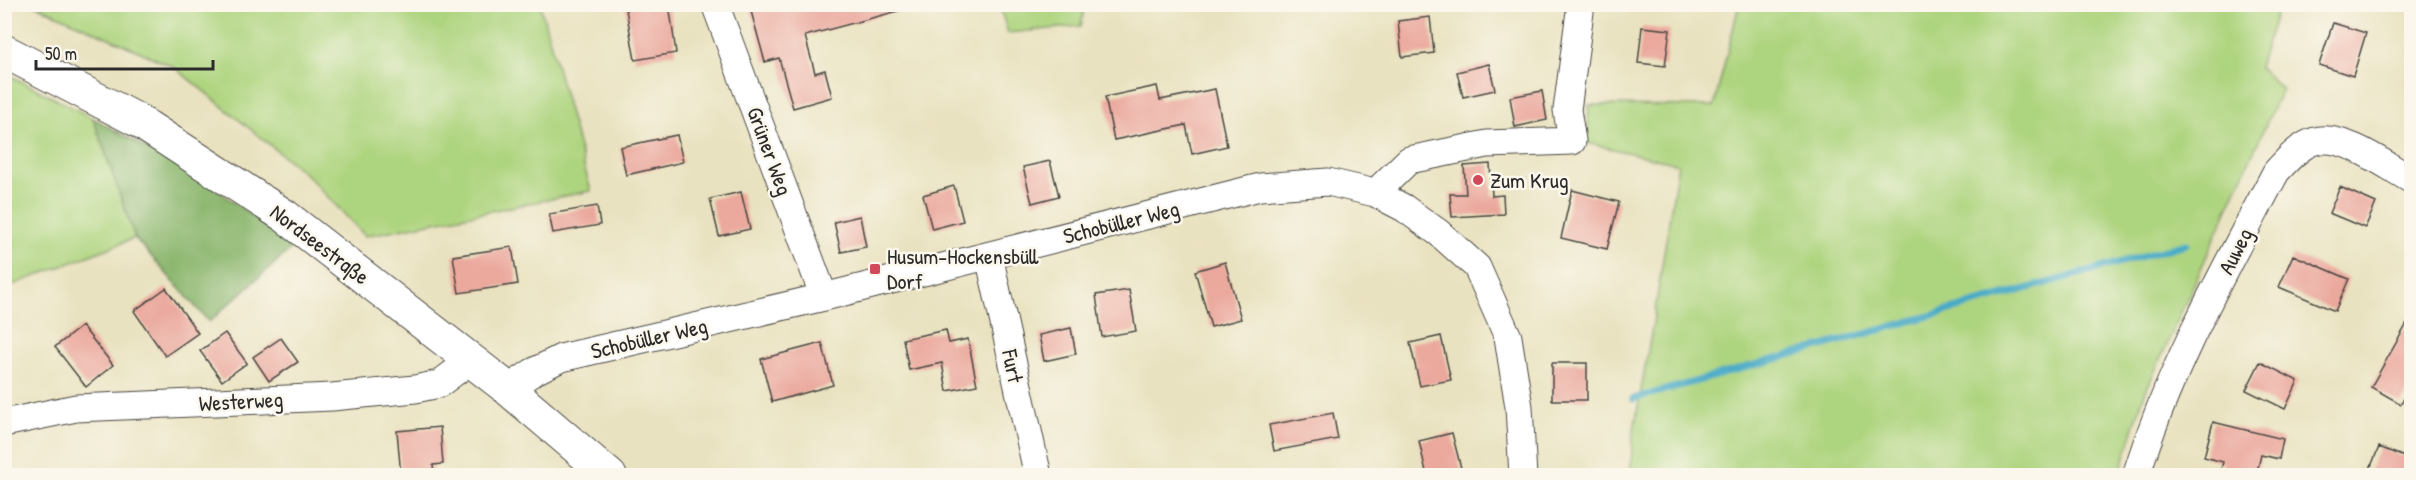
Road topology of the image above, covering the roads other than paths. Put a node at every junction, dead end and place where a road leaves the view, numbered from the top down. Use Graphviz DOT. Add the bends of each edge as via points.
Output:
graph roads {
  1 [pos="715,4"];
  2 [pos="1581,4"];
  3 [pos="4,51"];
  4 [pos="2412,180"];
  5 [pos="1375,193"];
  6 [pos="989,256"];
  7 [pos="824,297"];
  8 [pos="471,360"];
  9 [pos="508,388"];
  10 [pos="4,423"];
  11 [pos="610,476"];
  12 [pos="1038,476"];
  13 [pos="1523,476"];
  14 [pos="2136,476"];
  1 -- 7 [label="street, Grüner Weg"];
  2 -- 5 [label="street" via="1567,110 1572,141 1487,144 1409,160"];
  3 -- 8 [label="main road, Nordseestraße" via="136,120 285,216"];
  4 -- 14 [label="street, Auweg" via="2351,146 2326,140 2314,141 2287,159 2276,172 2206,306"];
  5 -- 6 [label="street, Schobüller Weg" via="1328,182 1260,187"];
  5 -- 13 [label="street, Schobüller Weg" via="1439,233 1477,267 1508,338 1519,407"];
  6 -- 7 [label="street, Schobüller Weg"];
  6 -- 12 [label="street, Furt"];
  7 -- 9 [label="street, Schobüller Weg" via="561,358"];
  8 -- 9 [label="main road, Nordseestraße"];
  8 -- 10 [label="street, Westerweg" via="439,384 415,389 332,397 76,408"];
  9 -- 11 [label="main road, Nordseestraße"];
}
